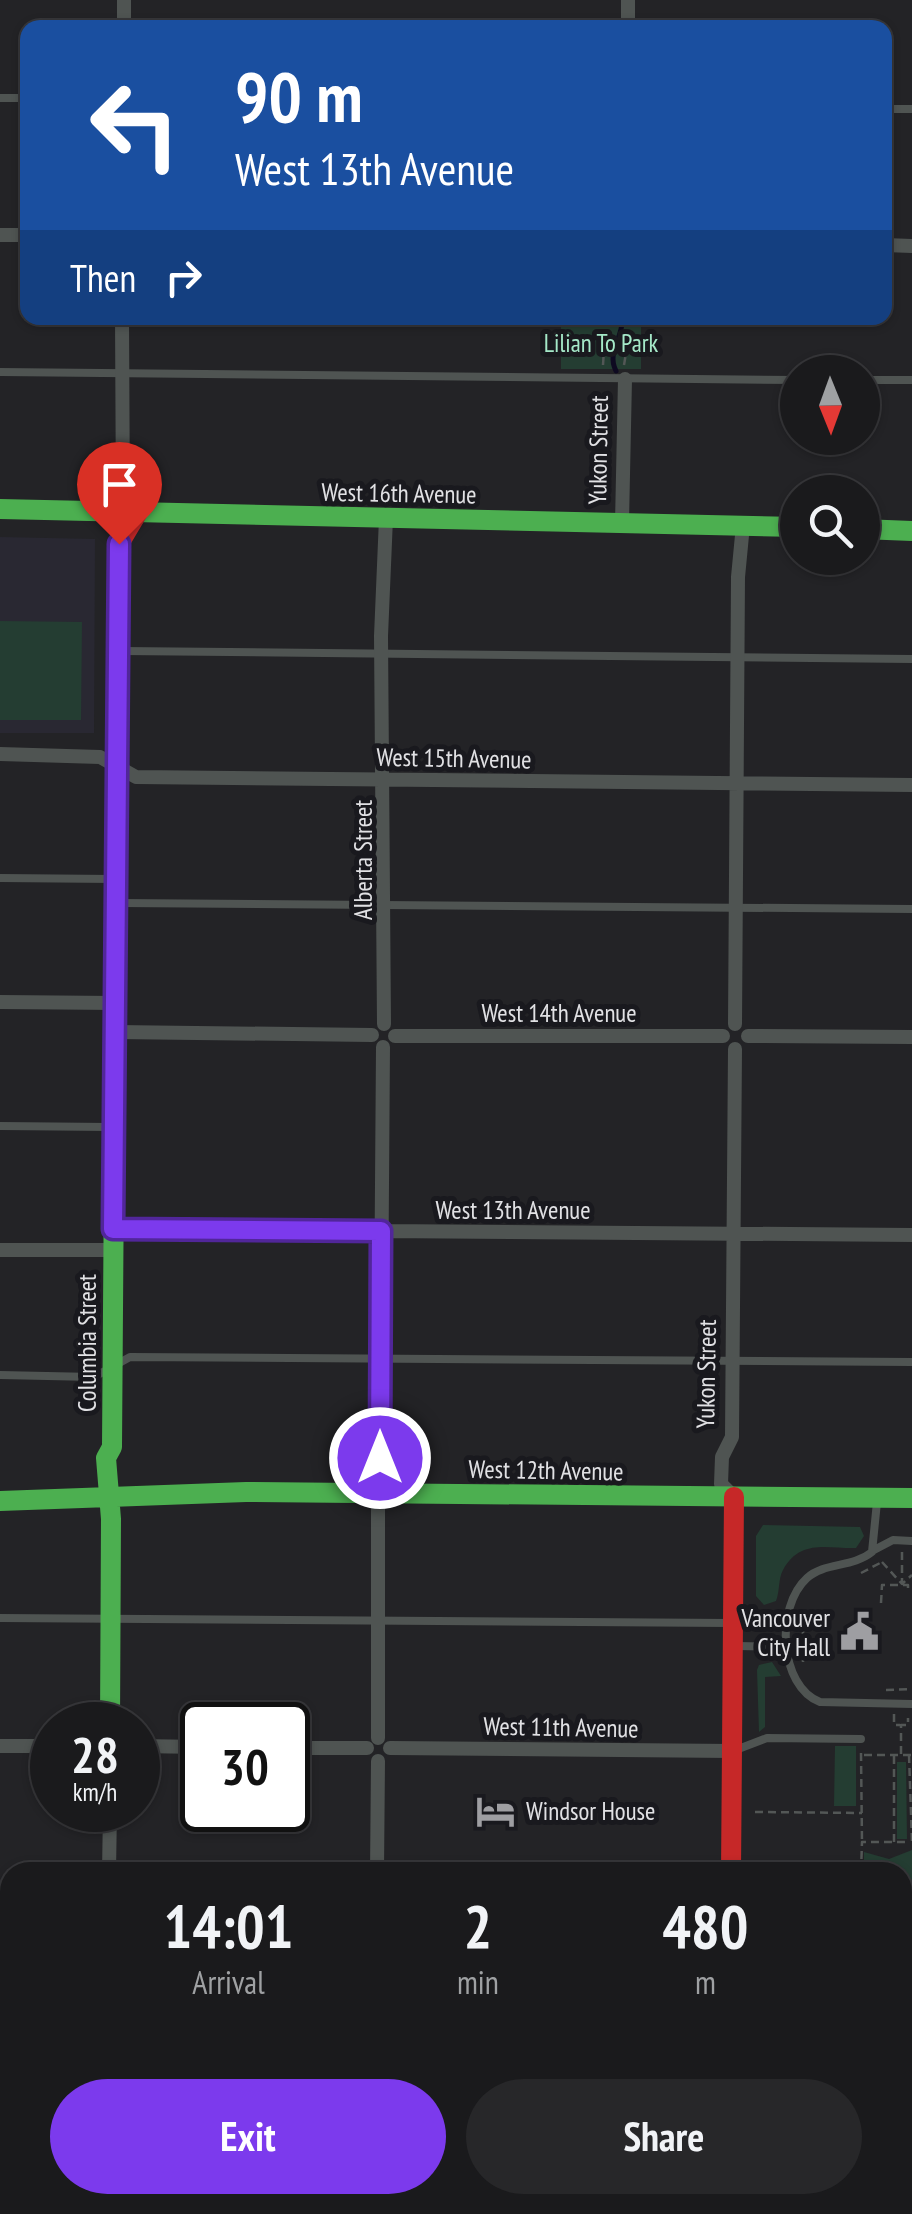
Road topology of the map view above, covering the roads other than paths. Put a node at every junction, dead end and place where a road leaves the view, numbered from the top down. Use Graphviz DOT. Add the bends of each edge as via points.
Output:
graph roads {
  1 [pos="122,325"];
  2 [pos="0,372"];
  3 [pos="122,372"];
  4 [pos="625,379"];
  5 [pos="780,380"];
  6 [pos="880,380"];
  7 [pos="912,380"];
  8 [pos="0,509"];
  9 [pos="121,512"];
  10 [pos="386,518"];
  11 [pos="622,522"];
  12 [pos="743,525"];
  13 [pos="780,526"];
  14 [pos="880,530"];
  15 [pos="912,531"];
  16 [pos="119,539"];
  17 [pos="118,650"];
  18 [pos="384,653"];
  19 [pos="737,658"];
  20 [pos="912,658"];
  21 [pos="0,754"];
  22 [pos="118,764"];
  23 [pos="385,779"];
  24 [pos="736,784"];
  25 [pos="912,785"];
  26 [pos="0,878"];
  27 [pos="116,879"];
  28 [pos="116,903"];
  29 [pos="385,907"];
  30 [pos="736,908"];
  31 [pos="912,909"];
  32 [pos="0,1002"];
  33 [pos="116,1003"];
  34 [pos="384,1024"];
  35 [pos="735,1024"];
  36 [pos="116,1032"];
  37 [pos="372,1035"];
  38 [pos="396,1036"];
  39 [pos="723,1036"];
  40 [pos="748,1036"];
  41 [pos="912,1037"];
  42 [pos="383,1047"];
  43 [pos="735,1049"];
  44 [pos="0,1126"];
  45 [pos="115,1127"];
  46 [pos="381,1231"];
  47 [pos="733,1234"];
  48 [pos="912,1235"];
  49 [pos="113,1239"];
  50 [pos="0,1250"];
  51 [pos="380,1357"];
  52 [pos="732,1360"];
  53 [pos="912,1362"];
  54 [pos="112,1367"];
  55 [pos="0,1375"];
  56 [pos="380,1458"];
  57 [pos="368,1493"];
  58 [pos="404,1493"];
  59 [pos="734,1497"];
  60 [pos="876,1497"];
  61 [pos="108,1498"];
  62 [pos="912,1498"];
  63 [pos="0,1500"];
  64 [pos="912,1541"];
  65 [pos="872,1552"];
  66 [pos="788,1617"];
  67 [pos="0,1618"];
  68 [pos="733,1619"];
  69 [pos="110,1620"];
  70 [pos="378,1620"];
  71 [pos="733,1646"];
  72 [pos="788,1647"];
  73 [pos="110,1702"];
  74 [pos="910,1709"];
  75 [pos="862,1739"];
  76 [pos="378,1745"];
  77 [pos="0,1746"];
  78 [pos="30,1746"];
  79 [pos="310,1747"];
  80 [pos="732,1751"];
  81 [pos="110,1832"];
  82 [pos="109,1862"];
  83 [pos="377,1862"];
  84 [pos="731,1862"];
  1 -- 3 [label="street"];
  2 -- 3 [label="lane"];
  3 -- 4 [label="lane"];
  3 -- 9 [label="street"];
  4 -- 5 [label="lane"];
  4 -- 11 [label="street, Yukon Street"];
  6 -- 7 [label="lane"];
  8 -- 9 [label="street, West 16th Avenue"];
  9 -- 10 [label="street, West 16th Avenue"];
  9 -- 16 [label="street"];
  9 -- 16 [label="street"];
  10 -- 11 [label="street, West 16th Avenue"];
  10 -- 18 [label="street, Alberta Street"];
  11 -- 12 [label="street, West 16th Avenue"];
  12 -- 13 [label="street, West 16th Avenue"];
  12 -- 19 [label="street"];
  14 -- 15 [label="street"];
  16 -- 17 [label="street, Columbia Street"];
  17 -- 18 [label="lane"];
  17 -- 22 [label="street, Columbia Street"];
  18 -- 19 [label="lane"];
  18 -- 23 [label="street, Alberta Street"];
  19 -- 20 [label="lane"];
  19 -- 24 [label="street"];
  21 -- 22 [label="street, West 15th Avenue" via="100,757"];
  22 -- 23 [label="street, West 15th Avenue" via="136,777"];
  22 -- 27 [label="street, Columbia Street"];
  23 -- 24 [label="street, West 15th Avenue"];
  23 -- 29 [label="street, Alberta Street"];
  24 -- 25 [label="street, West 15th Avenue"];
  24 -- 30 [label="street"];
  26 -- 27 [label="lane"];
  27 -- 28 [label="street, Columbia Street"];
  28 -- 29 [label="lane"];
  28 -- 33 [label="street, Columbia Street"];
  29 -- 30 [label="lane"];
  29 -- 34 [label="street, Alberta Street"];
  30 -- 31 [label="lane"];
  30 -- 35 [label="street"];
  32 -- 33 [label="street"];
  33 -- 36 [label="street, Columbia Street"];
  34 -- 37 [label="street"];
  34 -- 38 [label="street"];
  35 -- 39 [label="street"];
  35 -- 40 [label="street"];
  36 -- 37 [label="street"];
  36 -- 45 [label="street, Columbia Street"];
  37 -- 42 [label="street"];
  38 -- 39 [label="street, West 14th Avenue"];
  38 -- 42 [label="street"];
  39 -- 43 [label="street"];
  40 -- 41 [label="street"];
  40 -- 43 [label="street"];
  42 -- 46 [label="street"];
  43 -- 47 [label="street, Yukon Street"];
  44 -- 45 [label="lane"];
  45 -- 49 [label="street, Columbia Street"];
  46 -- 47 [label="street, West 13th Avenue"];
  46 -- 49 [label="street, West 13th Avenue"];
  46 -- 51 [label="street"];
  47 -- 48 [label="street, West 13th Avenue"];
  47 -- 52 [label="street, Yukon Street"];
  49 -- 50 [label="street, West 13th Avenue"];
  49 -- 54 [label="street, Columbia Street"];
  51 -- 52 [label="lane"];
  51 -- 54 [label="lane" via="130,1358"];
  51 -- 56 [label="street"];
  52 -- 53 [label="lane"];
  52 -- 59 [label="street, Yukon Street" via="732,1437 722,1457 721,1484"];
  54 -- 55 [label="lane" via="94,1376"];
  54 -- 61 [label="street, Columbia Street"];
  56 -- 57 [label="street"];
  56 -- 58 [label="street"];
  57 -- 58 [label="street, West 12th Avenue"];
  57 -- 61 [label="street, West 12th Avenue"];
  57 -- 70 [label="street"];
  58 -- 59 [label="street, West 12th Avenue"];
  59 -- 60 [label="street, West 12th Avenue"];
  59 -- 68 [label="street, Yukon Street"];
  60 -- 62 [label="street, West 12th Avenue"];
  60 -- 65 [label="lane"];
  61 -- 63 [label="street, West 12th Avenue"];
  61 -- 69 [label="street, Columbia Street"];
  64 -- 65 [label="lane" via="894,1540"];
  65 -- 66 [label="lane" via="806,1579"];
  66 -- 68 [label="lane"];
  66 -- 72 [label="lane"];
  67 -- 69 [label="lane"];
  68 -- 70 [label="lane"];
  68 -- 71 [label="street, Yukon Street"];
  69 -- 70 [label="lane"];
  69 -- 73 [label="street, Columbia Street"];
  70 -- 76 [label="street"];
  71 -- 72 [label="lane"];
  71 -- 80 [label="street, Yukon Street"];
  72 -- 74 [label="lane" via="796,1684 807,1697"];
  75 -- 80 [label="lane" via="767,1738"];
  76 -- 79 [label="street, West 11th Avenue"];
  76 -- 80 [label="street, West 11th Avenue"];
  76 -- 83 [label="street"];
  77 -- 78 [label="street"];
  80 -- 84 [label="street, Yukon Street"];
  81 -- 82 [label="street"];
}
